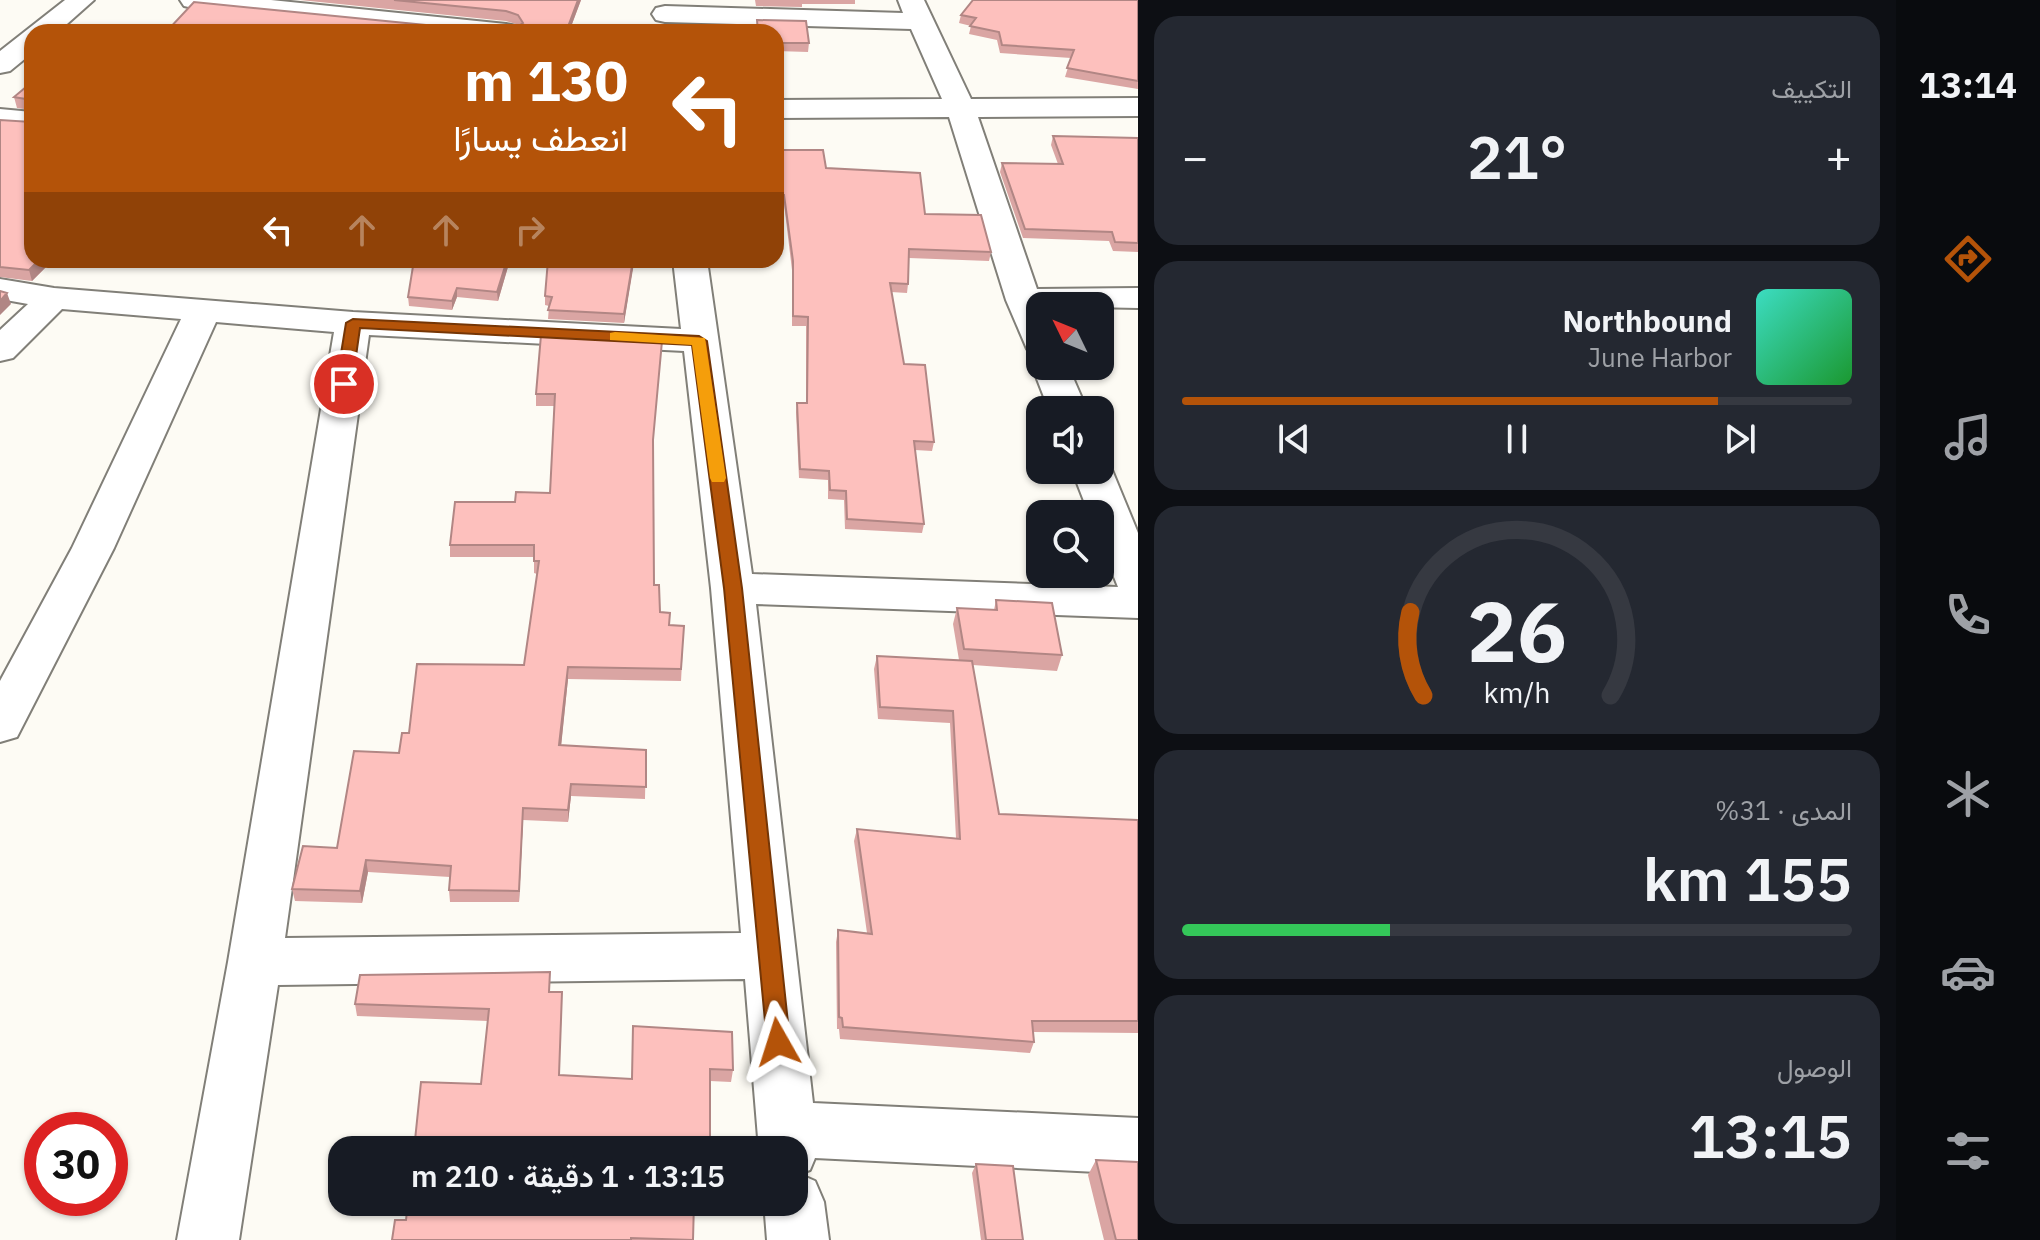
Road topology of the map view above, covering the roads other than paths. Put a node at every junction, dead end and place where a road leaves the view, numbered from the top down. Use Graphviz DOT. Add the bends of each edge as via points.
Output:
graph roads {
  1 [pos="81,0"];
  2 [pos="193,0"];
  3 [pos="915,11"];
  4 [pos="665,15"];
  5 [pos="47,24"];
  6 [pos="428,24"];
  7 [pos="24,40"];
  8 [pos="0,65"];
  9 [pos="960,106"];
  10 [pos="1138,107"];
  11 [pos="784,109"];
  12 [pos="0,118"];
  13 [pos="24,120"];
  14 [pos="691,268"];
  15 [pos="0,289"];
  16 [pos="54,298"];
  17 [pos="1138,298"];
  18 [pos="1023,300"];
  19 [pos="1026,307"];
  20 [pos="203,311"];
  21 [pos="353,323"];
  22 [pos="699,341"];
  23 [pos="0,350"];
  24 [pos="1098,484"];
  25 [pos="1138,584"];
  26 [pos="733,588"];
  27 [pos="1138,603"];
  28 [pos="0,724"];
  29 [pos="770,956"];
  30 [pos="255,962"];
  31 [pos="788,1136"];
  32 [pos="808,1139"];
  33 [pos="1138,1146"];
  34 [pos="795,1216"];
  35 [pos="208,1240"];
  36 [pos="798,1240"];
  1 -- 5 [label="street"];
  2 -- 6 [label="street"];
  3 -- 4 [label="street"];
  3 -- 9 [label="street"];
  7 -- 8 [label="street"];
  9 -- 10 [label="street"];
  9 -- 11 [label="street"];
  9 -- 18 [label="street"];
  12 -- 13 [label="street"];
  14 -- 22 [label="street"];
  15 -- 16 [label="street"];
  16 -- 20 [label="street"];
  16 -- 23 [label="street"];
  17 -- 18 [label="street"];
  18 -- 19 [label="street"];
  20 -- 21 [label="street"];
  20 -- 28 [label="street" via="93,548"];
  21 -- 22 [label="street"];
  21 -- 30 [label="street"];
  22 -- 26 [label="street"];
  24 -- 25 [label="street"];
  26 -- 27 [label="street"];
  26 -- 29 [label="street"];
  29 -- 30 [label="street"];
  29 -- 31 [label="street"];
  30 -- 35 [label="street"];
  32 -- 33 [label="street"];
  34 -- 36 [label="street"];
}
